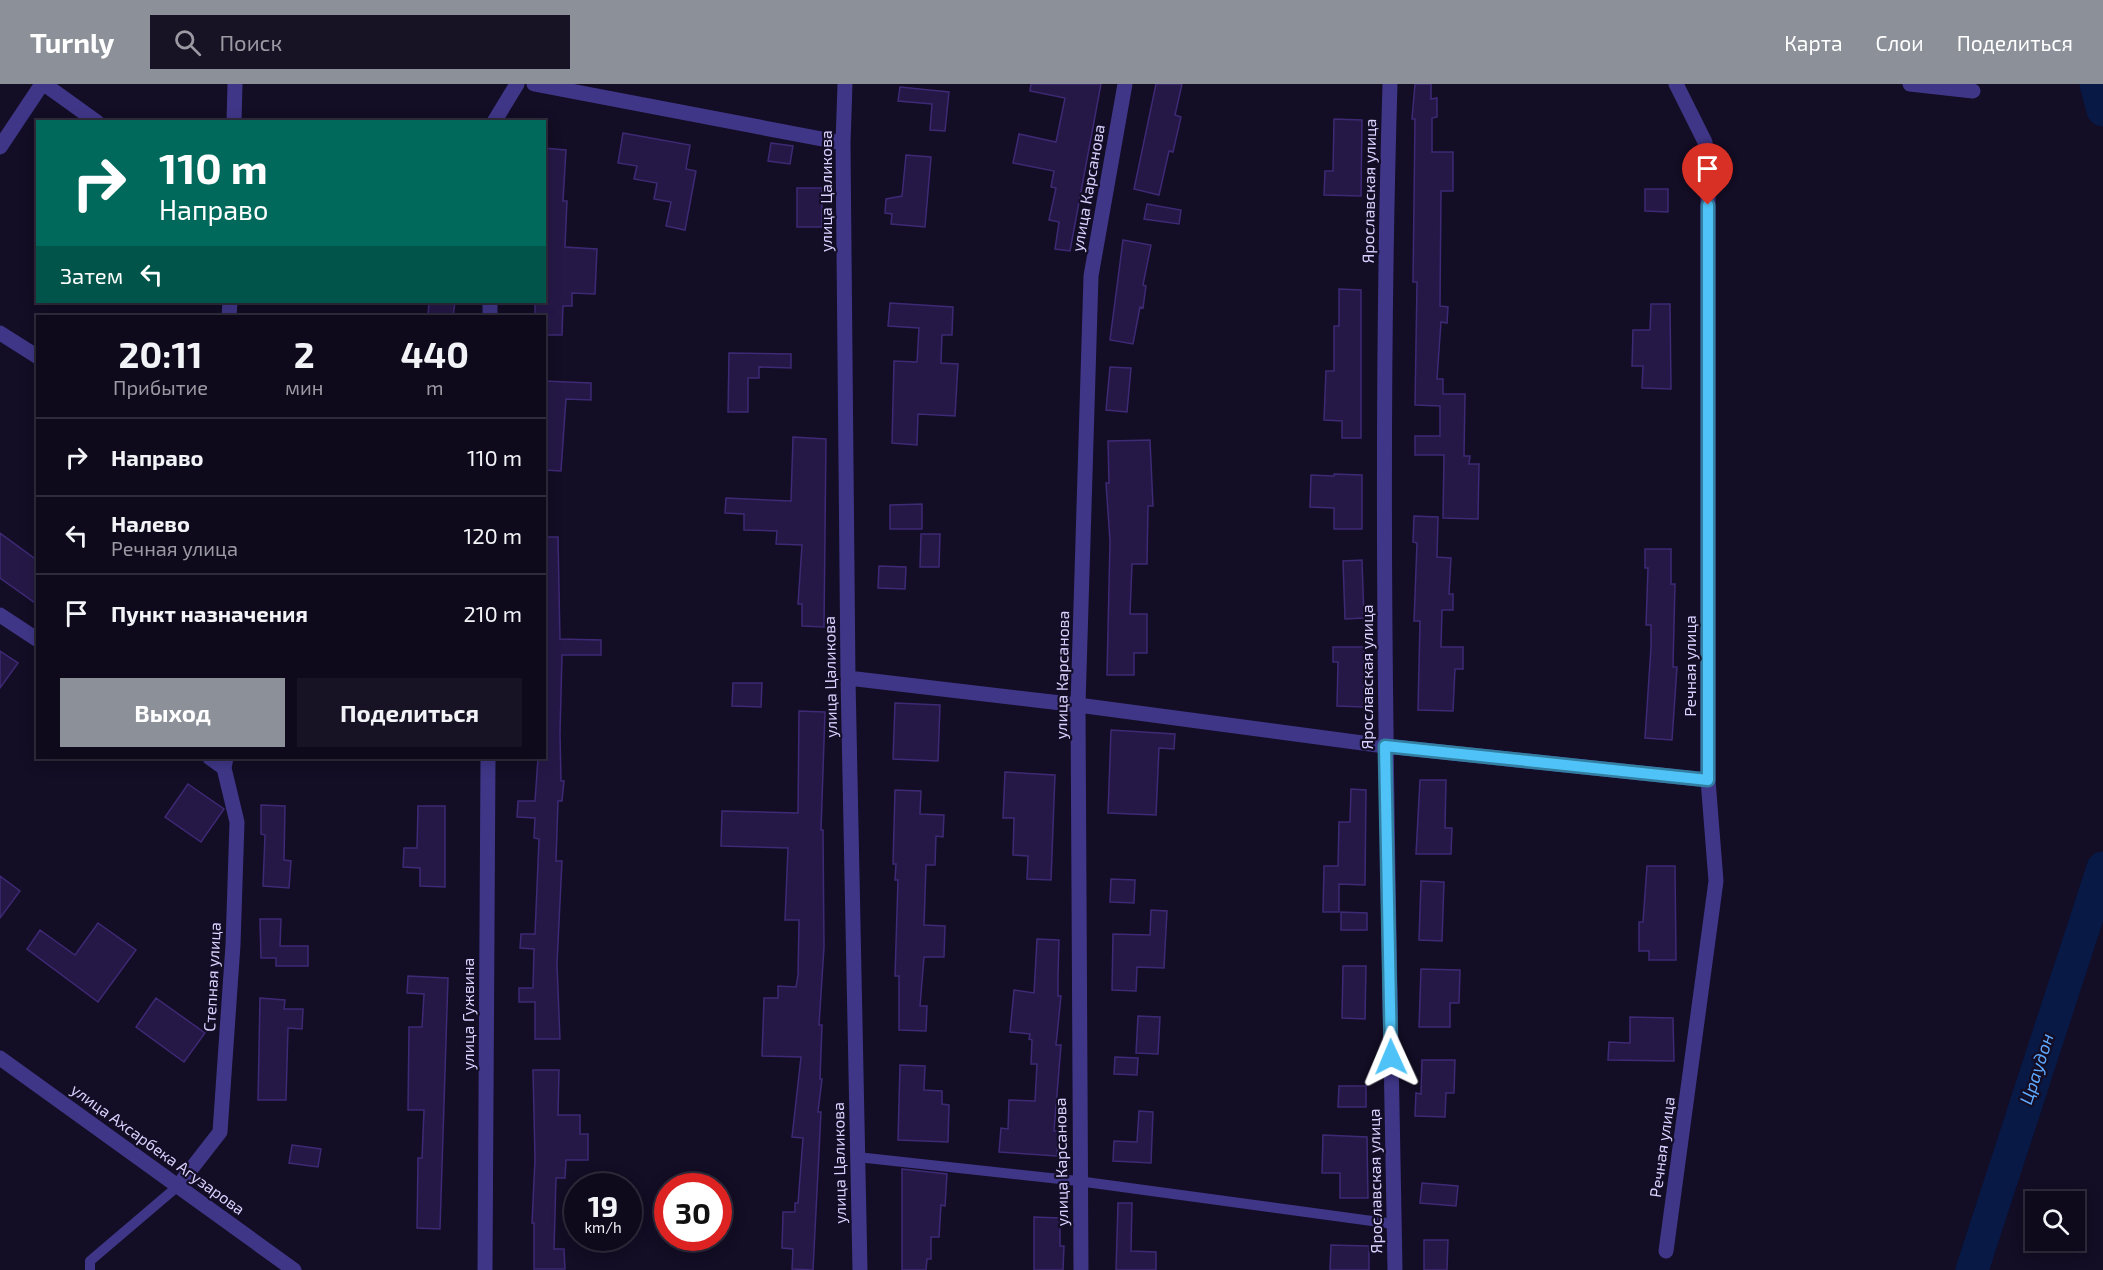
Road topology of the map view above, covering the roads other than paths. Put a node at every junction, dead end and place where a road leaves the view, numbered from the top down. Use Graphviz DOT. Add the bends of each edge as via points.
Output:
graph roads {
  1 [pos="43,84"];
  2 [pos="235,84"];
  3 [pos="517,84"];
  4 [pos="534,84"];
  5 [pos="845,84"];
  6 [pos="1125,84"];
  7 [pos="1390,84"];
  8 [pos="1676,84"];
  9 [pos="1910,84"];
  10 [pos="1973,91"];
  11 [pos="94,120"];
  12 [pos="234,120"];
  13 [pos="495,120"];
  14 [pos="843,143"];
  15 [pos="0,147"];
  16 [pos="0,333"];
  17 [pos="36,356"];
  18 [pos="0,615"];
  19 [pos="36,639"];
  20 [pos="848,678"];
  21 [pos="1078,705"];
  22 [pos="1385,746"];
  23 [pos="488,759"];
  24 [pos="225,763"];
  25 [pos="1708,780"];
  26 [pos="0,1058"];
  27 [pos="857,1157"];
  28 [pos="1078,1181"];
  29 [pos="178,1186"];
  30 [pos="1394,1224"];
  31 [pos="1666,1251"];
  32 [pos="90,1270"];
  33 [pos="294,1270"];
  34 [pos="485,1270"];
  35 [pos="860,1270"];
  36 [pos="1081,1270"];
  37 [pos="1395,1270"];
  1 -- 11 [label="street"];
  1 -- 15 [label="street"];
  2 -- 12 [label="street"];
  3 -- 13 [label="street"];
  4 -- 14 [label="street"];
  5 -- 14 [label="street, улица Цаликова"];
  6 -- 21 [label="street, улица Карсанова" via="1091,276"];
  7 -- 22 [label="street, Ярославская улица" via="1385,230"];
  8 -- 25 [label="street, Речная улица" via="1705,142 1708,181"];
  9 -- 10 [label="street"];
  14 -- 20 [label="street, улица Цаликова"];
  16 -- 17 [label="street"];
  18 -- 19 [label="street"];
  20 -- 21 [label="street"];
  20 -- 27 [label="street, улица Цаликова"];
  21 -- 22 [label="street"];
  21 -- 28 [label="street, улица Карсанова"];
  22 -- 25 [label="street"];
  22 -- 30 [label="street, Ярославская улица"];
  23 -- 34 [label="street, улица Гужвина"];
  24 -- 29 [label="street, Степная улица" via="237,822 220,1132"];
  25 -- 31 [label="street, Речная улица" via="1716,881"];
  26 -- 29 [label="street, улица Ахсарбека Агузарова"];
  27 -- 28 [label="lane"];
  27 -- 35 [label="street, улица Цаликова"];
  28 -- 30 [label="lane"];
  28 -- 36 [label="street, улица Карсанова"];
  29 -- 32 [label="lane" via="90,1261"];
  29 -- 33 [label="street, улица Ахсарбека Агузарова"];
  30 -- 37 [label="street, Ярославская улица"];
}
